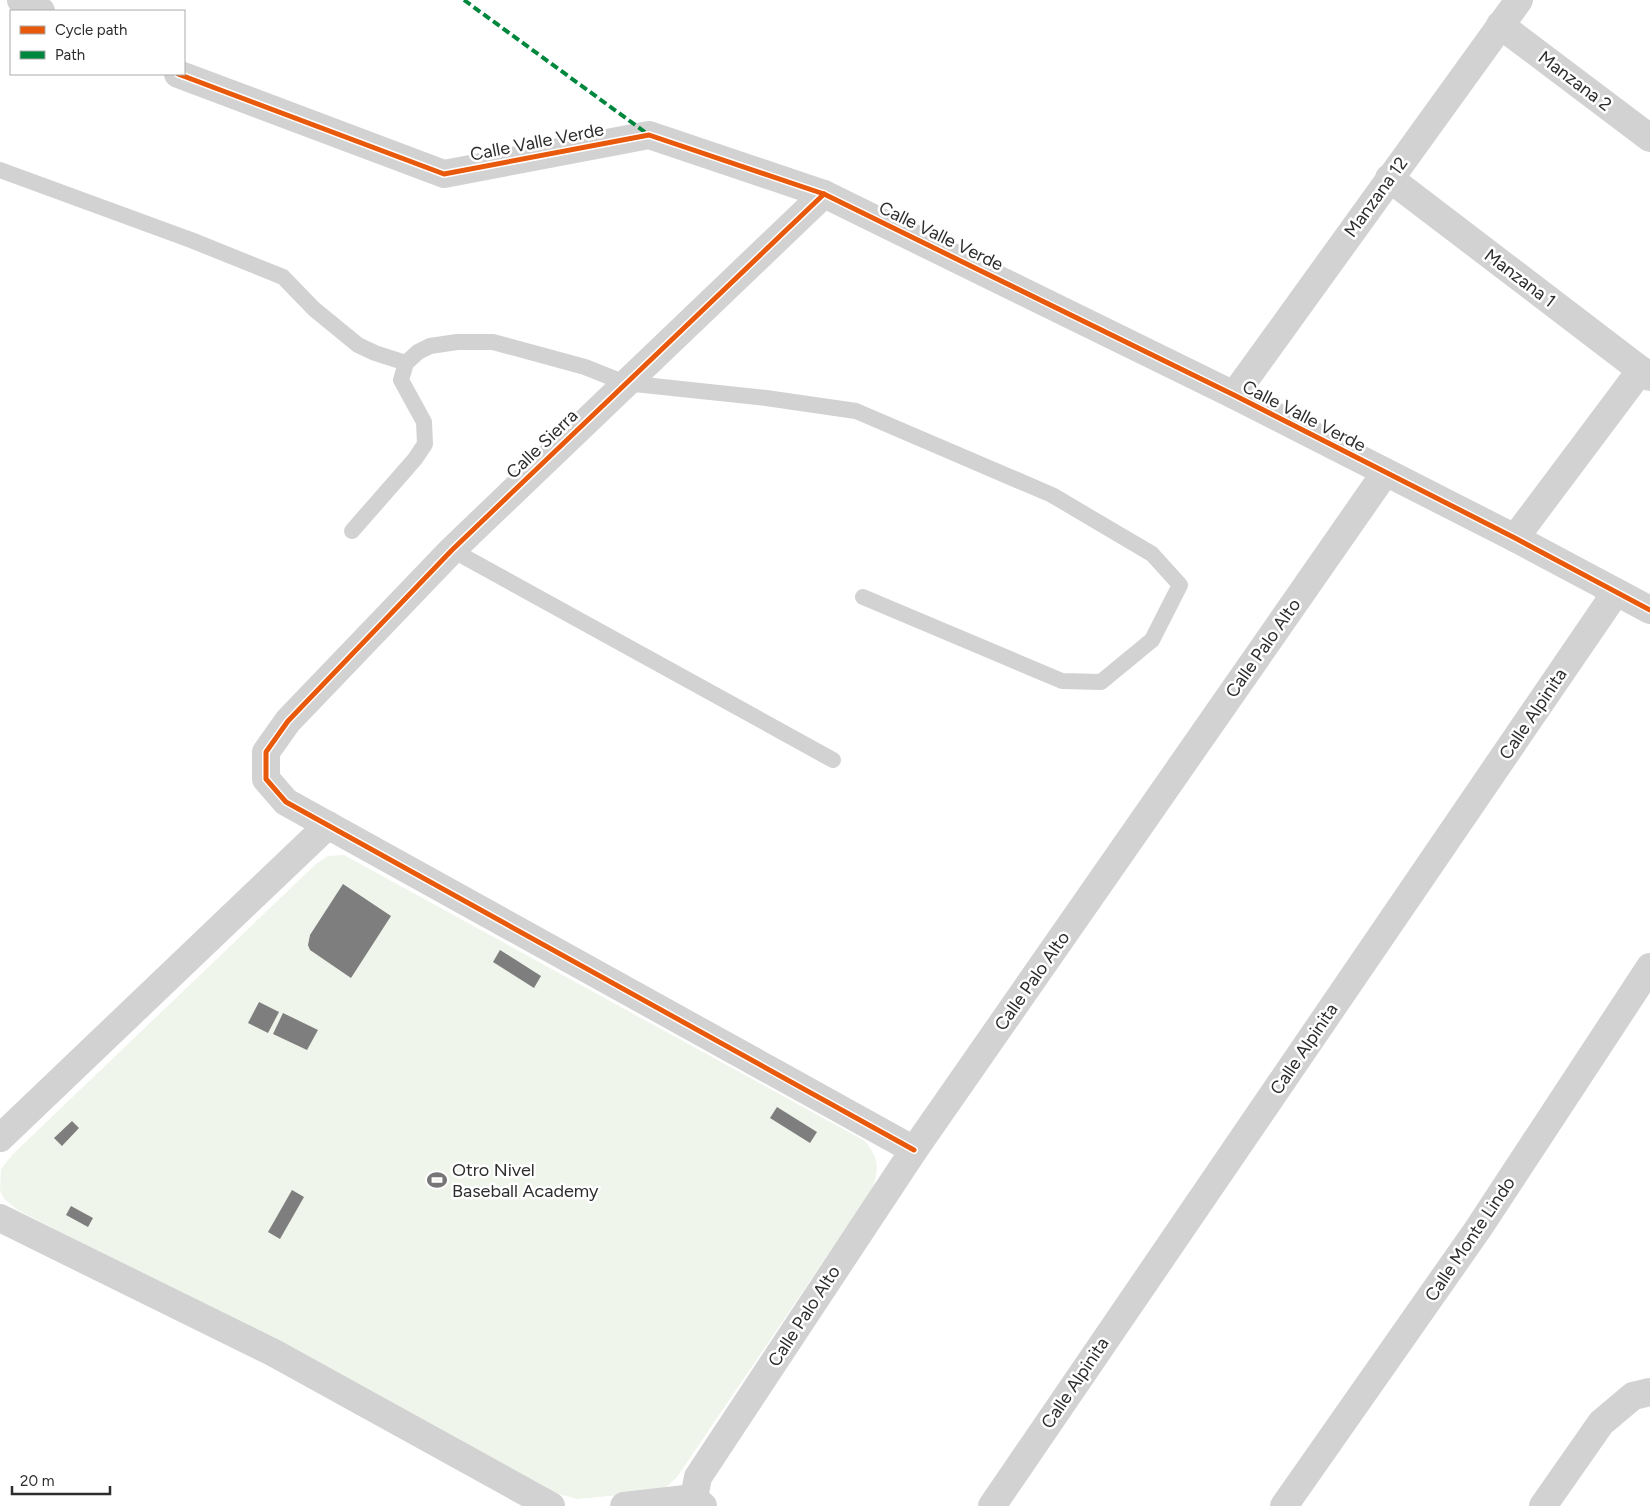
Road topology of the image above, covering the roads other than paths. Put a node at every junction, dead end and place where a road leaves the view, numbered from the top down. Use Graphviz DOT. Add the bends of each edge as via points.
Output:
graph roads {
  1 [pos="21,0"];
  2 [pos="1519,0"];
  3 [pos="39,10"];
  4 [pos="1500,25"];
  5 [pos="181,75"];
  6 [pos="1650,138"];
  7 [pos="0,170"];
  8 [pos="1389,178"];
  9 [pos="824,194"];
  10 [pos="406,363"];
  11 [pos="1646,373"];
  12 [pos="625,383"];
  13 [pos="1234,395"];
  14 [pos="1385,473"];
  15 [pos="352,530"];
  16 [pos="1515,538"];
  17 [pos="452,550"];
  18 [pos="1616,592"];
  19 [pos="863,597"];
  20 [pos="1650,610"];
  21 [pos="832,760"];
  22 [pos="328,825"];
  23 [pos="1650,967"];
  24 [pos="0,1138"];
  25 [pos="914,1150"];
  26 [pos="0,1218"];
  27 [pos="1650,1392"];
  28 [pos="698,1502"];
  29 [pos="551,1506"];
  30 [pos="624,1506"];
  31 [pos="992,1506"];
  32 [pos="1284,1506"];
  33 [pos="1543,1506"];
  1 -- 3 [label="street"];
  2 -- 4 [label="street, Manzana 12"];
  4 -- 6 [label="street, Manzana 2"];
  4 -- 8 [label="street, Manzana 12"];
  5 -- 9 [label="street, Calle Valle Verde" via="444,174 649,135"];
  7 -- 10 [label="lane" via="182,236 283,277 314,309 358,345"];
  8 -- 11 [label="street, Manzana 1"];
  8 -- 13 [label="street, Manzana 12"];
  9 -- 12 [label="street, Calle Sierra"];
  9 -- 13 [label="street, Calle Valle Verde"];
  10 -- 12 [label="lane" via="430,346 493,342 585,367"];
  10 -- 15 [label="lane" via="402,380 424,422 425,444"];
  11 -- 16 [label="street"];
  12 -- 17 [label="street, Calle Sierra"];
  12 -- 19 [label="lane" via="856,411 1052,495 1152,554 1180,584 1152,640 1101,682 1062,681"];
  13 -- 14 [label="street, Calle Valle Verde"];
  14 -- 16 [label="street, Calle Valle Verde"];
  14 -- 25 [label="street, Calle Palo Alto"];
  16 -- 18 [label="street, Calle Valle Verde"];
  17 -- 21 [label="lane"];
  17 -- 22 [label="street, Calle Sierra" via="288,721 266,752 266,779 286,802"];
  18 -- 20 [label="street, Calle Valle Verde"];
  18 -- 31 [label="street, Calle Alpinita"];
  22 -- 24 [label="street"];
  22 -- 25 [label="street, Calle Sierra"];
  23 -- 32 [label="street, Calle Monte Lindo" via="1478,1229"];
  25 -- 28 [label="street, Calle Palo Alto" via="698,1477"];
  26 -- 29 [label="street" via="274,1353"];
  27 -- 33 [label="street" via="1633,1396 1601,1423"];
  28 -- 30 [label="street"];
}
